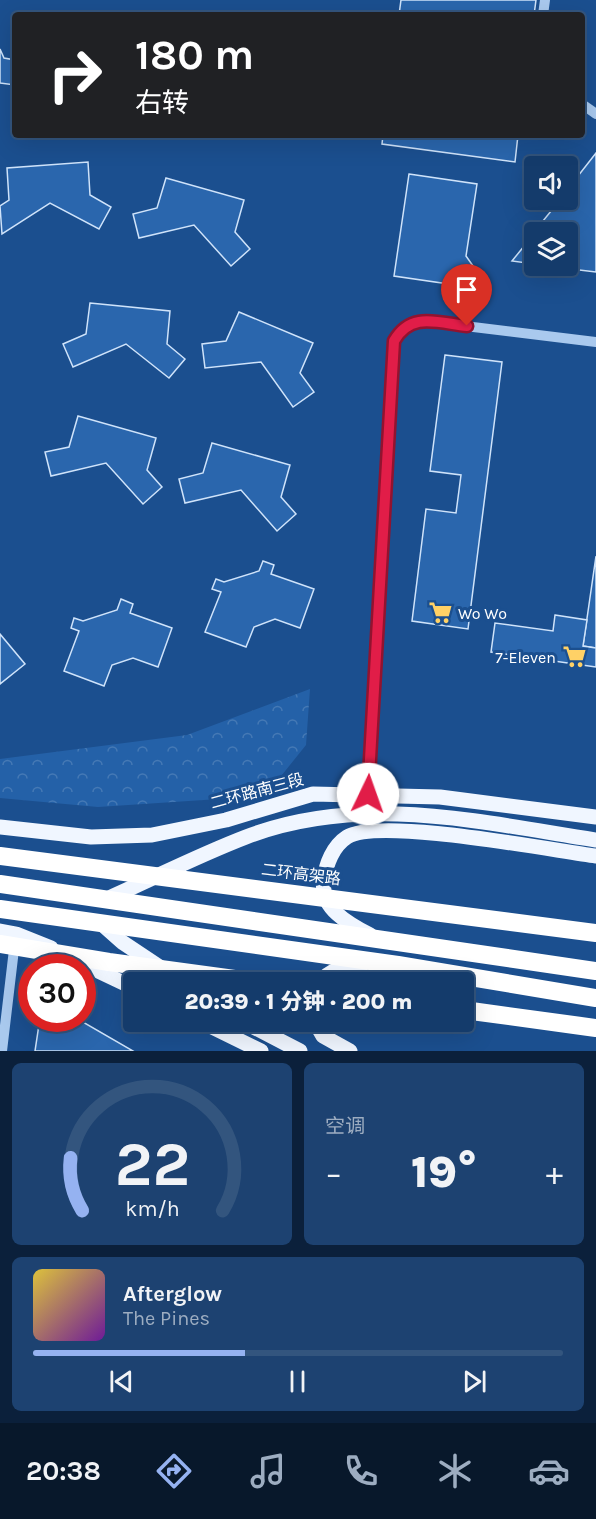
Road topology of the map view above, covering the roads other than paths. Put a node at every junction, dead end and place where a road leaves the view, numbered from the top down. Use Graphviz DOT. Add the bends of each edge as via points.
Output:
graph roads {
  1 [pos="596,342"];
  2 [pos="368,794"];
  3 [pos="596,817"];
  4 [pos="0,827"];
  5 [pos="596,840"];
  6 [pos="0,856"];
  7 [pos="596,856"];
  8 [pos="0,884"];
  9 [pos="109,898"];
  10 [pos="0,909"];
  11 [pos="0,926"];
  12 [pos="104,926"];
  13 [pos="0,931"];
  14 [pos="596,933"];
  15 [pos="16,934"];
  16 [pos="375,938"];
  17 [pos="0,944"];
  18 [pos="398,966"];
  19 [pos="596,971"];
  20 [pos="167,972"];
  21 [pos="184,972"];
  22 [pos="331,972"];
  23 [pos="123,983"];
  24 [pos="596,999"];
  25 [pos="474,1011"];
  26 [pos="596,1028"];
  27 [pos="222,1032"];
  28 [pos="263,1032"];
  29 [pos="321,1032"];
  30 [pos="297,1050"];
  31 [pos="2,1051"];
  32 [pos="260,1051"];
  33 [pos="350,1051"];
  1 -- 2 [label="street" via="424,321 401,329 394,341"];
  2 -- 3 [label="main road, 二环路南三段" via="440,797"];
  2 -- 4 [label="main road, 二环路南三段" via="313,794 225,819 152,834 91,837"];
  5 -- 9 [label="main road" via="403,813 317,818 247,836"];
  6 -- 14 [label="highway, 二环高架路, bridge"];
  7 -- 16 [label="main road" via="404,830 358,832 347,837 332,853 323,892 348,924"];
  8 -- 9 [label="highway"];
  9 -- 16 [label="highway"];
  10 -- 12 [label="highway"];
  11 -- 15 [label="main road"];
  12 -- 18 [label="highway"];
  12 -- 20 [label="main road"];
  13 -- 15 [label="main road"];
  15 -- 23 [label="main road"];
  15 -- 31 [label="street"];
  16 -- 19 [label="highway"];
  17 -- 21 [label="highway, bridge"];
  18 -- 22 [label="main road" via="348,965"];
  18 -- 24 [label="highway"];
  25 -- 26 [label="highway"];
  27 -- 32 [label="main road"];
  28 -- 30 [label="main road"];
  29 -- 33 [label="main road"];
}
